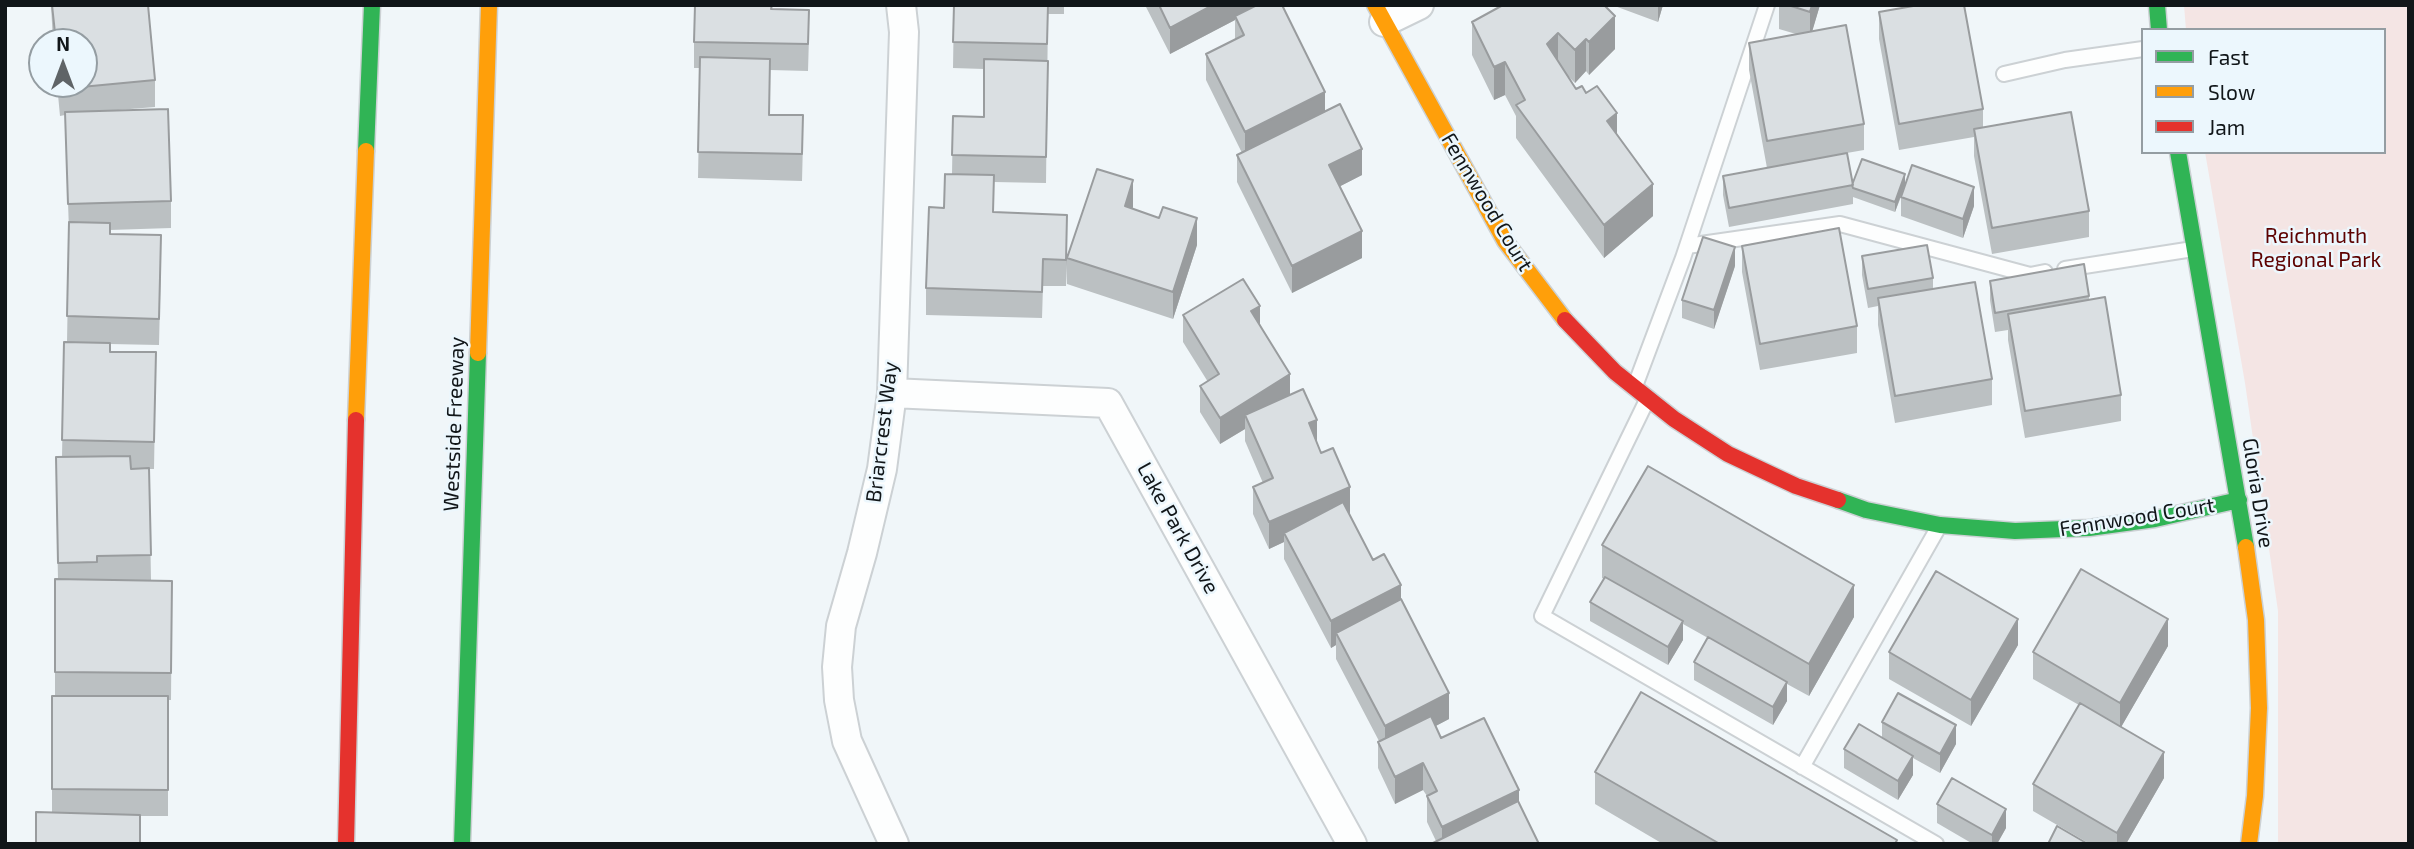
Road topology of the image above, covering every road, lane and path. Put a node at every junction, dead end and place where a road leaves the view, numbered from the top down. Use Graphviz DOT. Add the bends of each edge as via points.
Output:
graph roads {
  1 [pos="372,5"];
  2 [pos="489,5"];
  3 [pos="901,5"];
  4 [pos="1419,5"];
  5 [pos="1767,5"];
  6 [pos="2157,5"];
  7 [pos="1380,14"];
  8 [pos="2159,28"];
  9 [pos="2141,49"];
  10 [pos="2004,74"];
  11 [pos="2178,154"];
  12 [pos="1687,246"];
  13 [pos="2195,249"];
  14 [pos="1634,387"];
  15 [pos="891,393"];
  16 [pos="1647,398"];
  17 [pos="2239,500"];
  18 [pos="1940,525"];
  19 [pos="1802,767"];
  20 [pos="346,844"];
  21 [pos="462,844"];
  22 [pos="894,844"];
  23 [pos="1352,844"];
  24 [pos="1936,844"];
  25 [pos="2249,844"];
  1 -- 20 [label="main road" via="357,369"];
  2 -- 21 [label="main road, Westside Freeway"];
  3 -- 15 [label="street, Briarcrest Way" via="904,32"];
  4 -- 7 [label="street, Fennwood Court"];
  5 -- 12 [label="lane"];
  6 -- 8 [label="main road"];
  7 -- 14 [label="main road, Fennwood Court" via="1506,241 1555,310"];
  9 -- 10 [label="lane"];
  11 -- 13 [label="main road, Gloria Drive"];
  12 -- 13 [label="lane" via="1840,224 2030,275"];
  12 -- 14 [label="lane"];
  13 -- 17 [label="main road, Gloria Drive"];
  14 -- 16 [label="main road, Fennwood Court"];
  15 -- 22 [label="street, Briarcrest Way" via="882,469 841,626 837,667 847,741"];
  15 -- 23 [label="street, Lake Park Drive" via="1108,403"];
  16 -- 18 [label="main road, Fennwood Court" via="1728,454 1796,486 1866,510"];
  16 -- 19 [label="lane" via="1542,616"];
  17 -- 18 [label="main road, Fennwood Court" via="2089,528 2015,531"];
  17 -- 25 [label="main road, Gloria Drive" via="2256,620 2258,683"];
  18 -- 19 [label="lane"];
  19 -- 24 [label="lane"];
}
